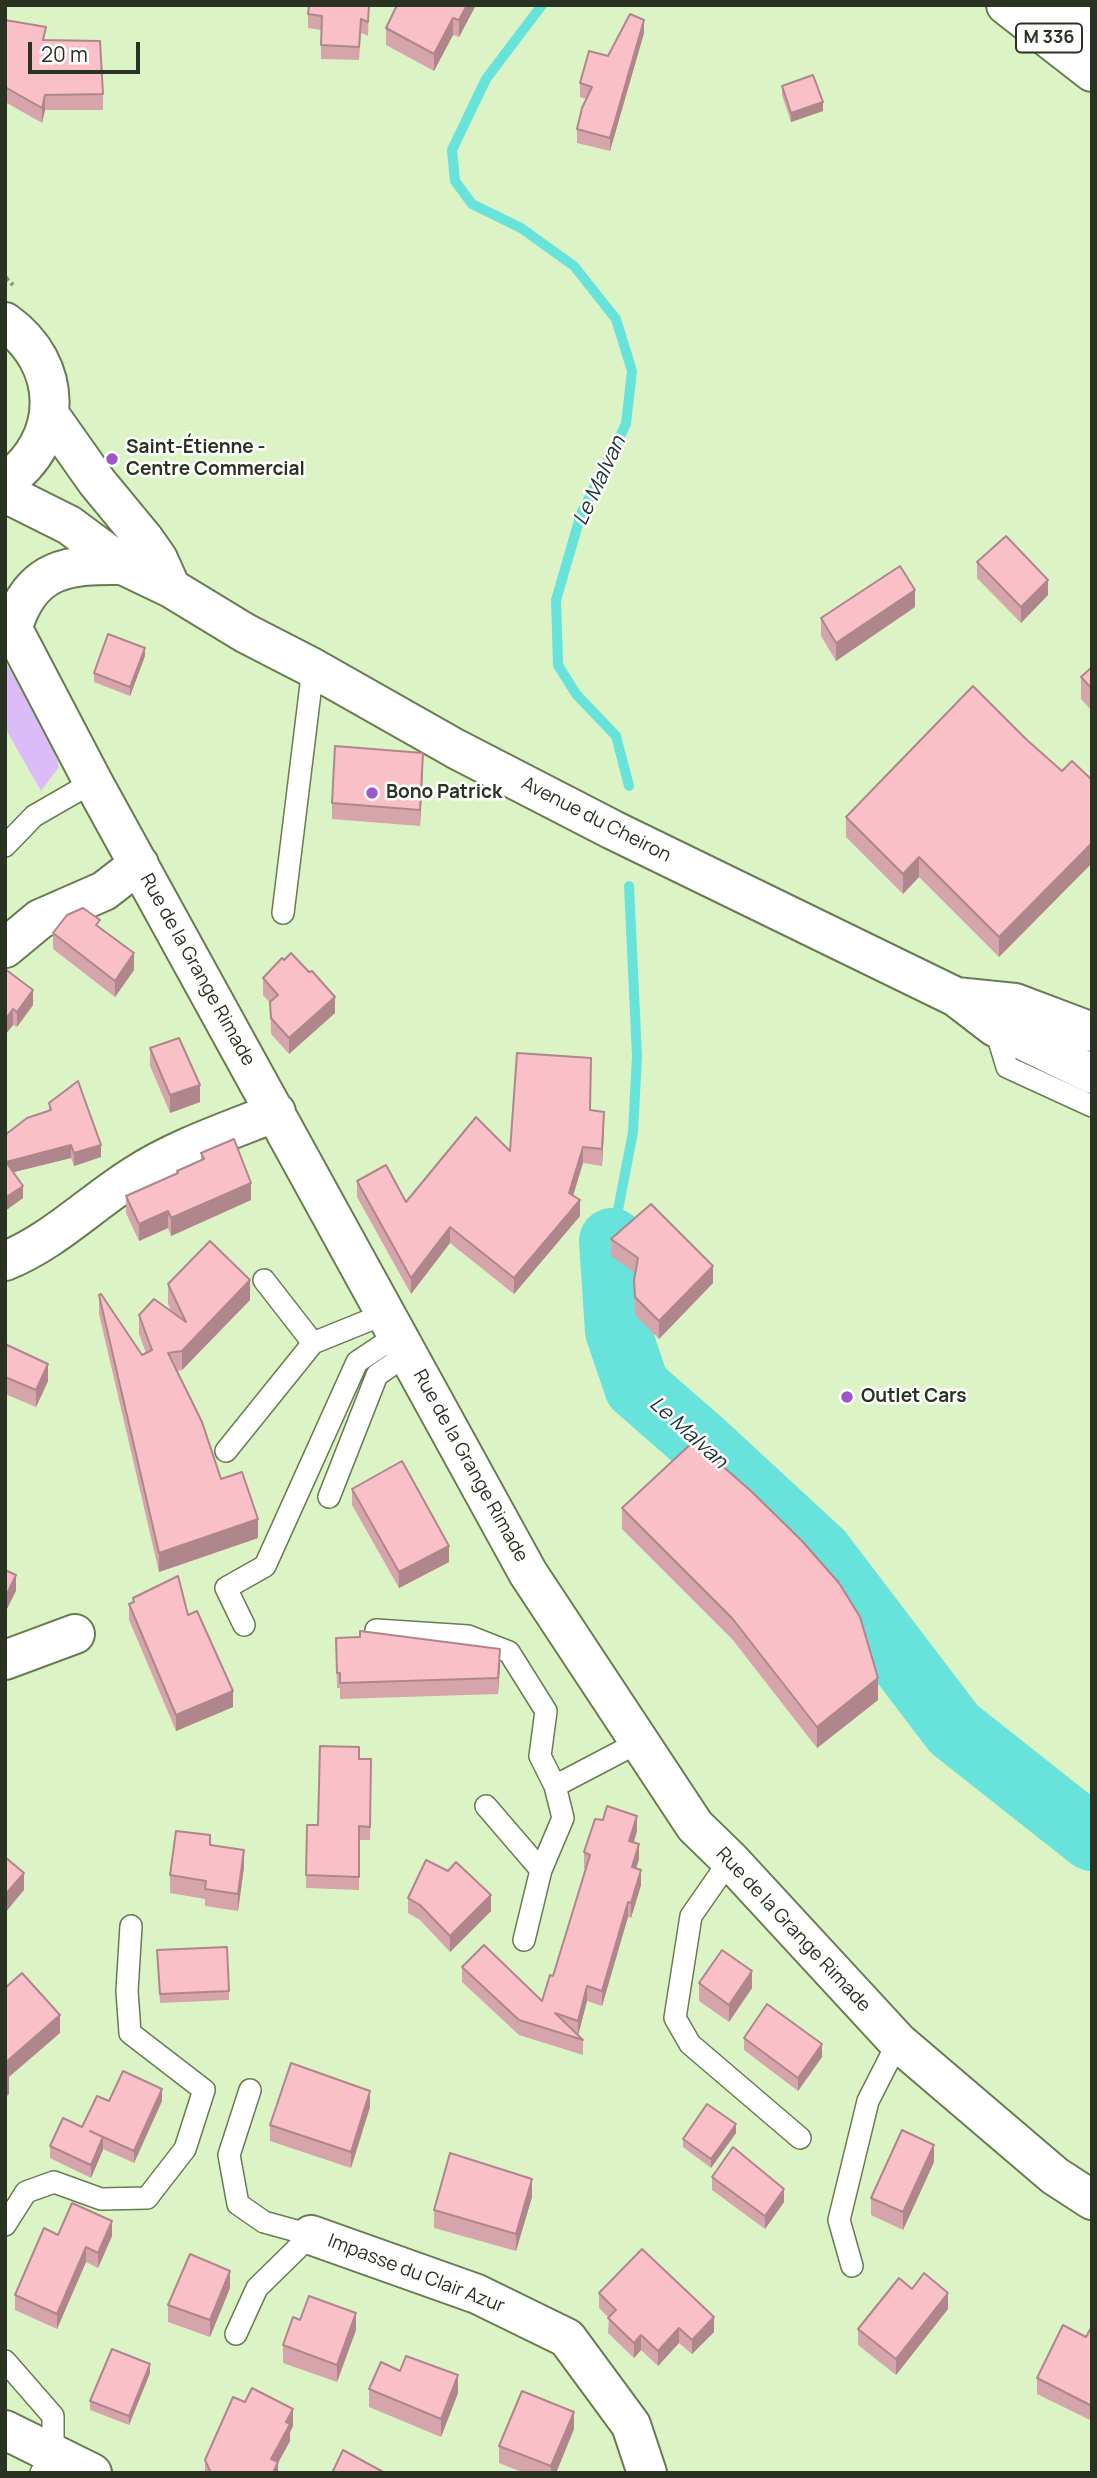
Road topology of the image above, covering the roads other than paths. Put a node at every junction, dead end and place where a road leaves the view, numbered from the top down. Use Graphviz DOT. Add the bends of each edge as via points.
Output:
graph roads {
  1 [pos="1006,5"];
  2 [pos="1059,5"];
  3 [pos="1092,35"];
  4 [pos="1092,72"];
  5 [pos="5,322"];
  6 [pos="49,414"];
  7 [pos="5,482"];
  8 [pos="5,492"];
  9 [pos="123,565"];
  10 [pos="170,588"];
  11 [pos="9,620"];
  12 [pos="313,668"];
  13 [pos="93,782"];
  14 [pos="5,846"];
  15 [pos="139,864"];
  16 [pos="283,913"];
  17 [pos="5,948"];
  18 [pos="956,997"];
  19 [pos="995,1027"];
  20 [pos="1092,1032"];
  21 [pos="1092,1074"];
  22 [pos="1092,1107"];
  23 [pos="276,1112"];
  24 [pos="5,1261"];
  25 [pos="264,1280"];
  26 [pos="398,1334"];
  27 [pos="313,1343"];
  28 [pos="226,1451"];
  29 [pos="329,1497"];
  30 [pos="244,1625"];
  31 [pos="376,1630"];
  32 [pos="75,1634"];
  33 [pos="5,1660"];
  34 [pos="639,1742"];
  35 [pos="555,1786"];
  36 [pos="486,1806"];
  37 [pos="730,1860"];
  38 [pos="541,1870"];
  39 [pos="131,1926"];
  40 [pos="524,1940"];
  41 [pos="898,2042"];
  42 [pos="250,2090"];
  43 [pos="800,2138"];
  44 [pos="1092,2200"];
  45 [pos="5,2225"];
  46 [pos="310,2235"];
  47 [pos="852,2266"];
  48 [pos="236,2334"];
  49 [pos="5,2361"];
  50 [pos="5,2430"];
  51 [pos="5,2459"];
  52 [pos="43,2466"];
  53 [pos="92,2473"];
  54 [pos="647,2473"];
  1 -- 4 [label="street, M 336"];
  2 -- 3 [label="street, M 336"];
  5 -- 6 [label="street" via="26,339 40,361 48,387"];
  6 -- 7 [label="street" via="35,452"];
  6 -- 10 [label="street" via="158,559"];
  8 -- 9 [label="street, Avenue du Cheiron" via="69,525"];
  9 -- 10 [label="street, Avenue du Cheiron"];
  9 -- 11 [label="street" via="85,564 51,574"];
  10 -- 12 [label="street, Avenue du Cheiron"];
  11 -- 13 [label="street, Rue de la Grange Rimade"];
  12 -- 16 [label="lane"];
  12 -- 18 [label="street, Avenue du Cheiron" via="601,824"];
  13 -- 14 [label="lane" via="34,816"];
  13 -- 15 [label="street, Rue de la Grange Rimade"];
  15 -- 17 [label="street" via="104,891 40,919"];
  15 -- 23 [label="street, Rue de la Grange Rimade"];
  18 -- 19 [label="street, Avenue du Cheiron"];
  18 -- 20 [label="street, Avenue du Cheiron" via="1015,1003"];
  19 -- 21 [label="street, Avenue du Cheiron"];
  19 -- 22 [label="lane" via="1007,1067"];
  23 -- 24 [label="street" via="135,1175 27,1252"];
  23 -- 26 [label="street, Rue de la Grange Rimade"];
  25 -- 27 [label="lane"];
  26 -- 27 [label="lane"];
  26 -- 29 [label="lane"];
  26 -- 30 [label="lane" via="357,1362 265,1566 226,1588"];
  26 -- 34 [label="street, Rue de la Grange Rimade" via="528,1573"];
  27 -- 28 [label="lane"];
  31 -- 35 [label="lane" via="468,1636 509,1651 545,1711 540,1756"];
  32 -- 33 [label="street"];
  34 -- 35 [label="lane"];
  34 -- 37 [label="street, Rue de la Grange Rimade" via="695,1826"];
  35 -- 38 [label="lane" via="563,1818"];
  36 -- 38 [label="lane"];
  37 -- 41 [label="street, Rue de la Grange Rimade"];
  37 -- 43 [label="lane" via="691,1916 675,2018 690,2044"];
  38 -- 40 [label="lane"];
  39 -- 45 [label="lane" via="130,2033 204,2090 186,2149 147,2198 101,2199 54,2182 26,2192"];
  41 -- 44 [label="street, Rue de la Grange Rimade" via="1055,2176"];
  41 -- 47 [label="lane" via="868,2101 839,2220"];
  42 -- 46 [label="lane" via="229,2155 238,2204 264,2222"];
  46 -- 48 [label="lane" via="257,2288"];
  46 -- 54 [label="street, Impasse du Clair Azur" via="477,2294 567,2338 631,2425"];
  49 -- 52 [label="lane" via="52,2416"];
  50 -- 52 [label="street"];
  51 -- 52 [label="street"];
  52 -- 53 [label="street"];
}
